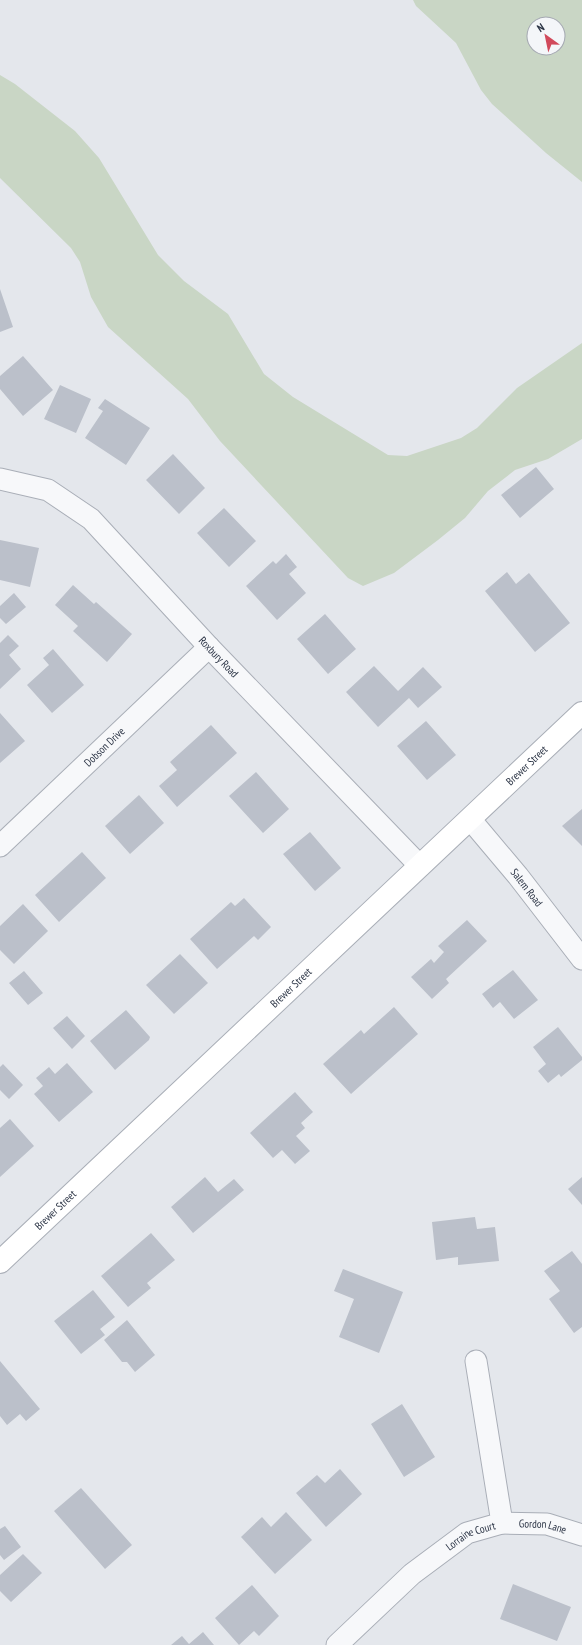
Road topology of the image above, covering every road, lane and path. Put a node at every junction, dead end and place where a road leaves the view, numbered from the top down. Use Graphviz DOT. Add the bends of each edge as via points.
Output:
graph roads {
  1 [pos="0,479"];
  2 [pos="209,647"];
  3 [pos="582,712"];
  4 [pos="470,818"];
  5 [pos="0,846"];
  6 [pos="420,866"];
  7 [pos="582,959"];
  8 [pos="0,1262"];
  9 [pos="476,1361"];
  10 [pos="502,1522"];
  11 [pos="582,1534"];
  12 [pos="337,1645"];
  1 -- 2 [label="street, Roxbury Road" via="48,490 91,519"];
  2 -- 5 [label="street, Dobson Drive"];
  2 -- 6 [label="street, Roxbury Road"];
  3 -- 4 [label="main road, Brewer Street"];
  4 -- 6 [label="main road, Brewer Street"];
  4 -- 7 [label="street, Salem Road"];
  6 -- 8 [label="main road, Brewer Street"];
  9 -- 10 [label="street, Lorraine Court"];
  10 -- 11 [label="street, Gordon Lane" via="547,1524"];
  10 -- 12 [label="street, Lorraine Court" via="468,1534 412,1574"];
}
